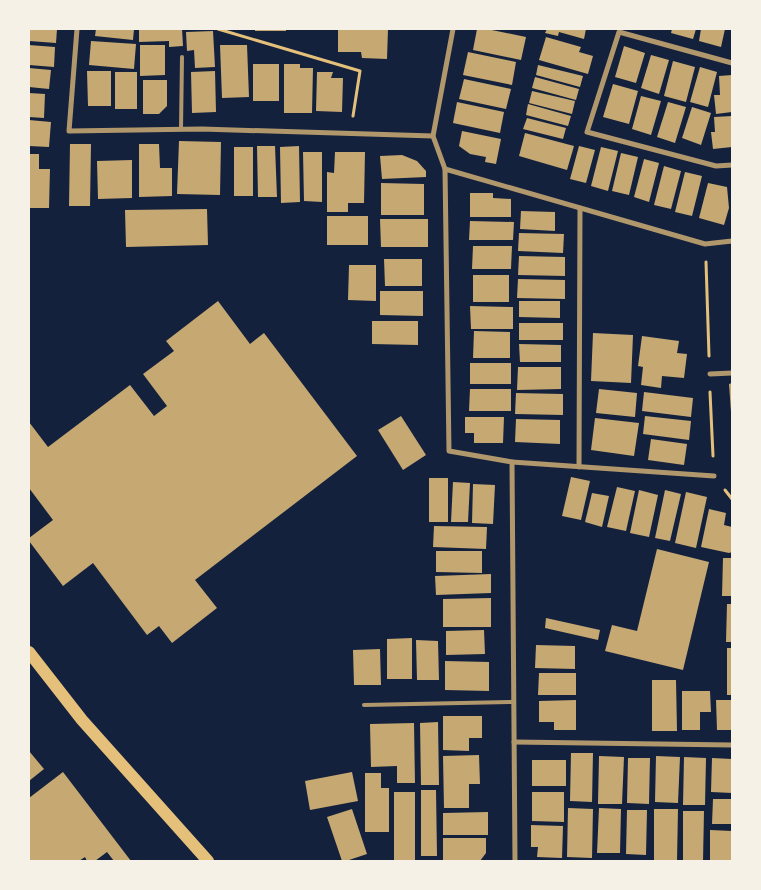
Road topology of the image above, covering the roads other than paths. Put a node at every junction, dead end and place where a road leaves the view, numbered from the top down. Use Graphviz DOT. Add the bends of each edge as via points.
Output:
graph roads {
  1 [pos="77,29"];
  2 [pos="453,29"];
  3 [pos="182,57"];
  4 [pos="732,63"];
  5 [pos="181,129"];
  6 [pos="433,136"];
  7 [pos="732,164"];
  8 [pos="445,169"];
  9 [pos="580,208"];
  10 [pos="732,241"];
  11 [pos="732,372"];
  12 [pos="710,374"];
  13 [pos="512,462"];
  14 [pos="579,467"];
  15 [pos="714,476"];
  16 [pos="29,652"];
  17 [pos="514,702"];
  18 [pos="364,705"];
  19 [pos="514,742"];
  20 [pos="732,745"];
  21 [pos="208,861"];
  22 [pos="515,861"];
  1 -- 5 [label="street" via="69,131"];
  2 -- 6 [label="street"];
  3 -- 5 [label="lane"];
  4 -- 7 [label="street" via="618,32 587,132 716,166"];
  5 -- 6 [label="street"];
  6 -- 8 [label="street"];
  8 -- 9 [label="street"];
  8 -- 13 [label="street" via="449,452"];
  9 -- 10 [label="street" via="705,244"];
  9 -- 14 [label="street"];
  11 -- 12 [label="street"];
  13 -- 14 [label="street"];
  13 -- 17 [label="street"];
  14 -- 15 [label="street"];
  16 -- 21 [label="main road" via="82,720"];
  17 -- 18 [label="lane"];
  17 -- 19 [label="street"];
  19 -- 20 [label="street"];
  19 -- 22 [label="street"];
}
